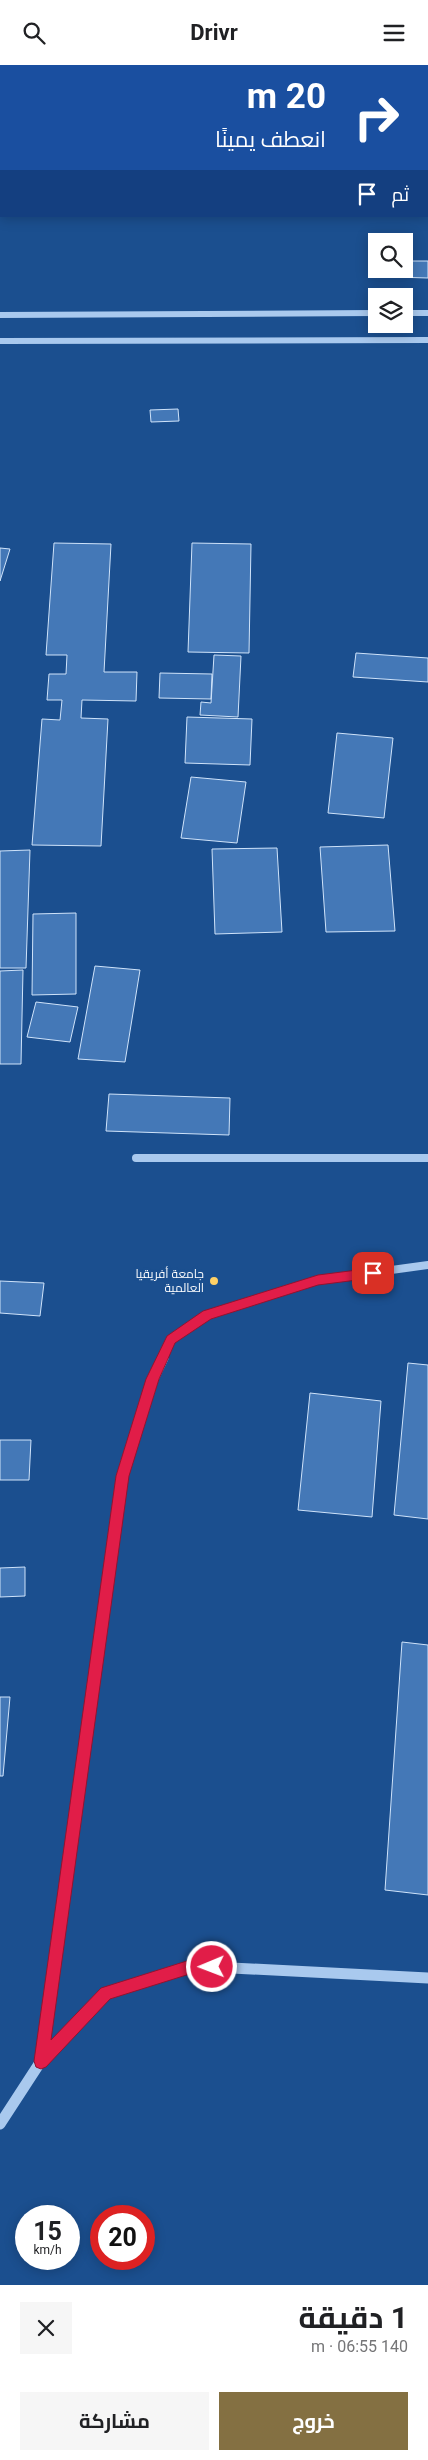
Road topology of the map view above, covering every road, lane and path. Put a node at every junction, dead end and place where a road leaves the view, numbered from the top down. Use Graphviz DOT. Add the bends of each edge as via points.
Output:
graph roads {
  1 [pos="368,313"];
  2 [pos="413,313"];
  3 [pos="428,313"];
  4 [pos="0,315"];
  5 [pos="428,339"];
  6 [pos="0,341"];
  7 [pos="136,1157"];
  8 [pos="428,1158"];
  9 [pos="428,1265"];
  10 [pos="428,1978"];
  11 [pos="41,2061"];
  12 [pos="0,2124"];
  1 -- 4 [label="street"];
  2 -- 3 [label="street"];
  5 -- 6 [label="street"];
  7 -- 8 [label="street"];
  9 -- 11 [label="street" via="318,1280 207,1315 171,1340 152,1379 122,1476"];
  10 -- 11 [label="street" via="193,1966 106,1993"];
  11 -- 12 [label="street"];
}
